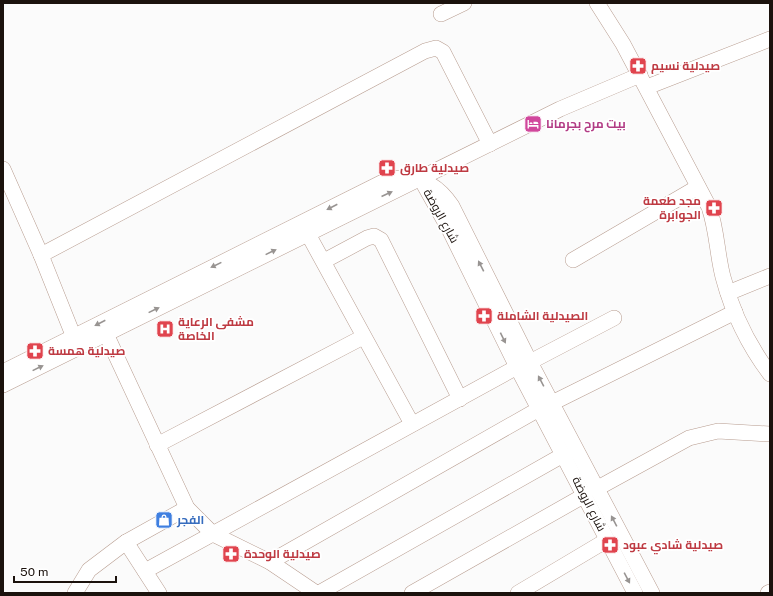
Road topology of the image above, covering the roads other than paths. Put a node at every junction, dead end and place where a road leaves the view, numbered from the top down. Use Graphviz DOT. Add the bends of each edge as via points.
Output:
graph roads {
  1 [pos="464,3"];
  2 [pos="597,3"];
  3 [pos="441,14"];
  4 [pos="770,39"];
  5 [pos="643,81"];
  6 [pos="490,144"];
  7 [pos="3,169"];
  8 [pos="420,179"];
  9 [pos="698,187"];
  10 [pos="308,234"];
  11 [pos="41,255"];
  12 [pos="573,260"];
  13 [pos="324,261"];
  14 [pos="770,276"];
  15 [pos="728,293"];
  16 [pos="735,312"];
  17 [pos="614,318"];
  18 [pos="106,334"];
  19 [pos="363,337"];
  20 [pos="76,342"];
  21 [pos="524,364"];
  22 [pos="767,365"];
  23 [pos="3,372"];
  24 [pos="3,386"];
  25 [pos="460,399"];
  26 [pos="545,406"];
  27 [pos="412,424"];
  28 [pos="770,434"];
  29 [pos="157,445"];
  30 [pos="563,455"];
  31 [pos="590,492"];
  32 [pos="187,508"];
  33 [pos="213,534"];
  34 [pos="606,540"];
  35 [pos="126,542"];
  36 [pos="270,562"];
  37 [pos="145,571"];
  38 [pos="75,593"];
  39 [pos="158,593"];
  40 [pos="316,593"];
  41 [pos="319,593"];
  42 [pos="412,593"];
  43 [pos="518,593"];
  44 [pos="635,593"];
  45 [pos="652,593"];
  1 -- 3 [label="street"];
  2 -- 5 [label="street"];
  4 -- 5 [label="street"];
  5 -- 6 [label="street" via="560,109"];
  5 -- 9 [label="street"];
  6 -- 8 [label="street"];
  6 -- 11 [label="street" via="443,52 436,48"];
  7 -- 11 [label="street"];
  10 -- 8 [label="street, one-way"];
  8 -- 20 [label="street, one-way" via="398,177 387,180"];
  8 -- 21 [label="street, شارع الروضة" via="444,195 452,206"];
  9 -- 12 [label="street"];
  9 -- 15 [label="street" via="713,220"];
  10 -- 13 [label="street"];
  18 -- 10 [label="street, one-way"];
  11 -- 20 [label="street"];
  13 -- 19 [label="street"];
  13 -- 25 [label="street" via="367,238 374,236 381,240"];
  14 -- 15 [label="street"];
  15 -- 16 [label="street"];
  16 -- 22 [label="street"];
  16 -- 26 [label="street"];
  17 -- 21 [label="street"];
  18 -- 20 [label="street"];
  18 -- 29 [label="street"];
  19 -- 27 [label="street"];
  19 -- 29 [label="street"];
  20 -- 23 [label="street"];
  24 -- 20 [label="street, one-way"];
  21 -- 25 [label="street"];
  21 -- 26 [label="street, شارع الروضة"];
  25 -- 27 [label="street"];
  26 -- 30 [label="street, شارع الروضة"];
  26 -- 31 [label="street, شارع الروضة"];
  26 -- 36 [label="street"];
  27 -- 33 [label="street"];
  28 -- 31 [label="street" via="718,431 689,438"];
  29 -- 32 [label="street"];
  30 -- 31 [label="street, شارع الروضة"];
  30 -- 41 [label="street"];
  31 -- 34 [label="street, شارع الروضة"];
  31 -- 42 [label="street"];
  45 -- 31 [label="street, شارع الروضة, one-way"];
  32 -- 33 [label="street"];
  32 -- 35 [label="street"];
  33 -- 36 [label="street"];
  33 -- 37 [label="street"];
  34 -- 43 [label="street"];
  34 -- 44 [label="street, شارع الروضة, one-way"];
  35 -- 37 [label="street"];
  35 -- 38 [label="street" via="89,570"];
  36 -- 40 [label="street"];
  37 -- 39 [label="street"];
}
